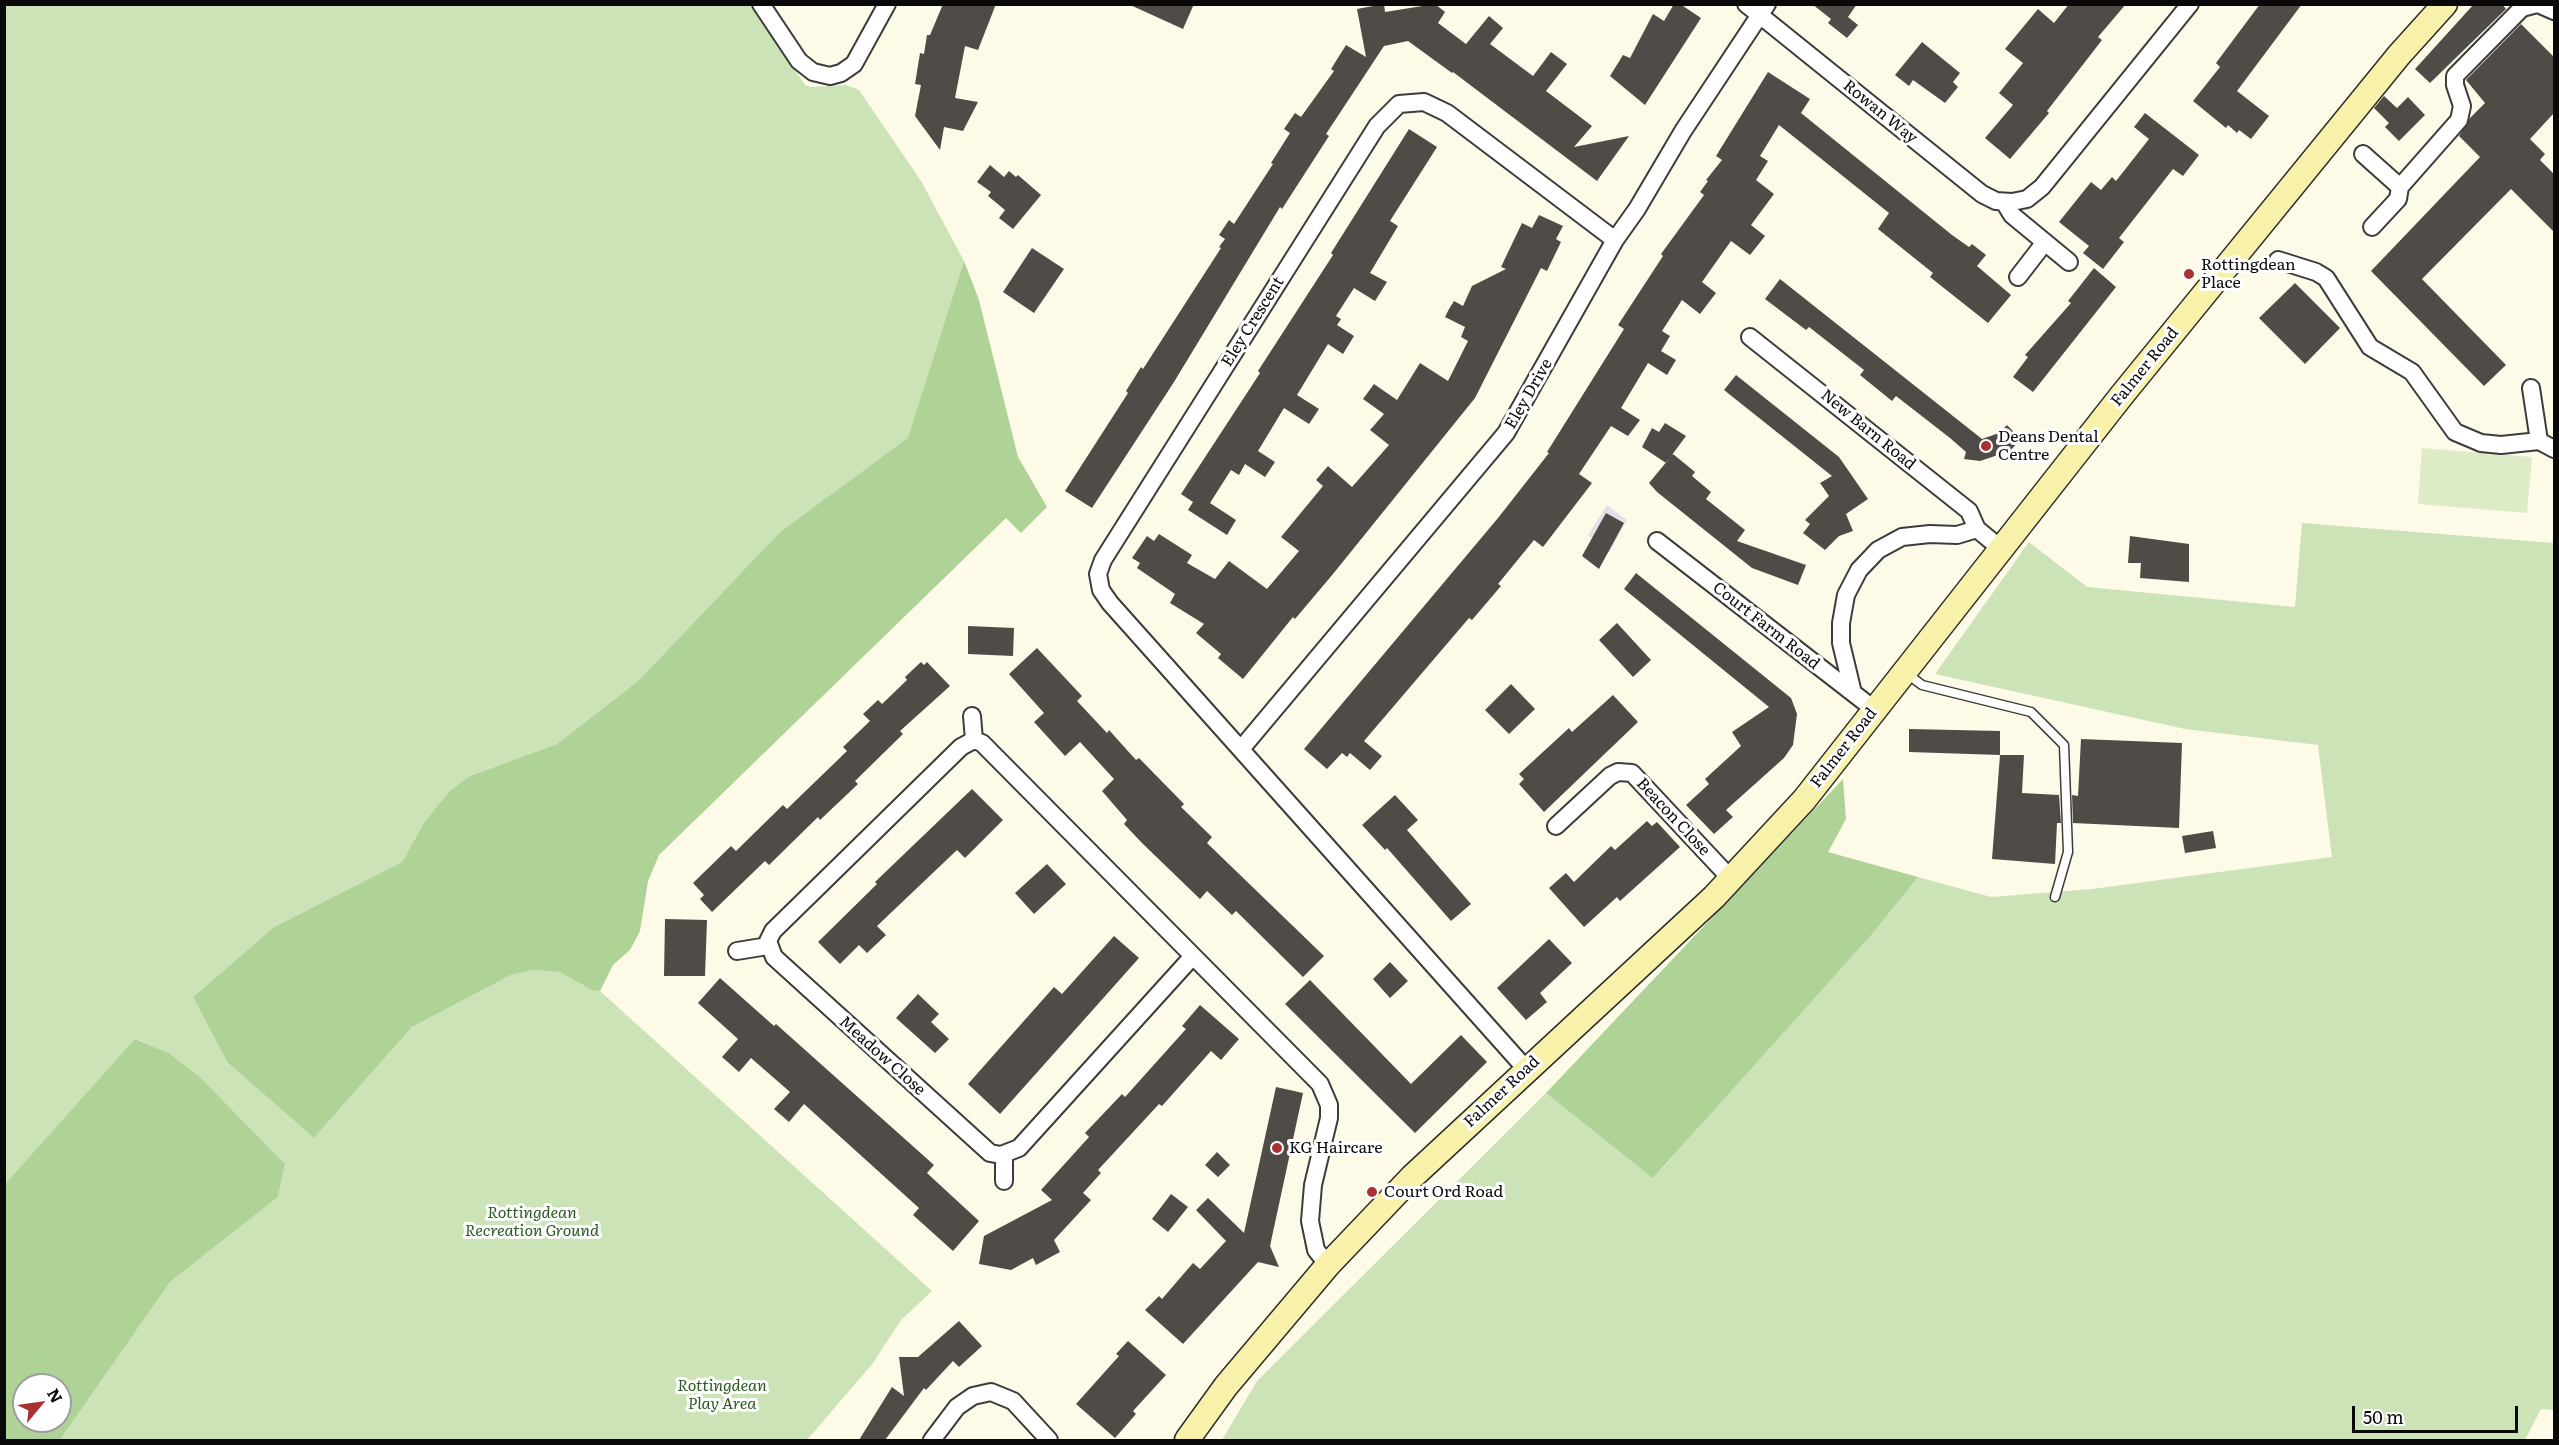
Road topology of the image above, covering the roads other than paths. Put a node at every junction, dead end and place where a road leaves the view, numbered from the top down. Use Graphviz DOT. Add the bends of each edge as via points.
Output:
graph roads {
  1 [pos="761,4"];
  2 [pos="887,4"];
  3 [pos="2190,4"];
  4 [pos="2445,4"];
  5 [pos="2537,4"];
  6 [pos="1758,8"];
  7 [pos="2554,11"];
  8 [pos="2363,154"];
  9 [pos="2400,187"];
  10 [pos="2004,202"];
  11 [pos="2372,227"];
  12 [pos="1615,240"];
  13 [pos="2045,242"];
  14 [pos="2278,260"];
  15 [pos="2069,262"];
  16 [pos="2018,277"];
  17 [pos="1750,337"];
  18 [pos="2530,388"];
  19 [pos="2540,441"];
  20 [pos="2554,449"];
  21 [pos="1977,529"];
  22 [pos="1657,541"];
  23 [pos="2000,548"];
  24 [pos="1903,671"];
  25 [pos="1853,693"];
  26 [pos="1875,710"];
  27 [pos="972,716"];
  28 [pos="974,740"];
  29 [pos="1241,749"];
  30 [pos="1556,826"];
  31 [pos="1731,879"];
  32 [pos="2055,897"];
  33 [pos="768,946"];
  34 [pos="737,951"];
  35 [pos="1193,956"];
  36 [pos="1526,1069"];
  37 [pos="1004,1155"];
  38 [pos="1004,1182"];
  39 [pos="1328,1265"];
  40 [pos="932,1440"];
  41 [pos="1049,1440"];
  42 [pos="1187,1440"];
  1 -- 2 [label="street" via="787,46 807,68 824,75 847,70 857,60"];
  3 -- 10 [label="street" via="2042,187 2027,198"];
  4 -- 23 [label="main road, Falmer Road" via="2372,88"];
  5 -- 7 [label="street"];
  5 -- 9 [label="street" via="2522,8 2455,76 2462,106 2459,120"];
  6 -- 10 [label="street, Rowan Way" via="1982,194"];
  6 -- 12 [label="street, Eley Drive"];
  8 -- 9 [label="street"];
  9 -- 11 [label="street" via="2398,199"];
  10 -- 13 [label="street, Rowan Way" via="2012,215"];
  12 -- 29 [label="street, Eley Drive" via="1506,433"];
  12 -- 29 [label="street, Eley Crescent" via="1431,104 1400,104 1377,126 1098,571 1100,588 1110,603"];
  13 -- 15 [label="street, Rowan Way"];
  13 -- 16 [label="street"];
  14 -- 19 [label="street" via="2326,278 2370,347 2412,372 2455,432 2481,443"];
  17 -- 21 [label="street, New Barn Road" via="1969,511"];
  18 -- 19 [label="street"];
  19 -- 20 [label="street"];
  21 -- 23 [label="street, New Barn Road"];
  21 -- 25 [label="street" via="1958,535 1902,537 1878,550 1859,570 1846,595 1841,623 1841,643"];
  22 -- 25 [label="street, Court Farm Road"];
  23 -- 24 [label="main road, Falmer Road"];
  24 -- 26 [label="main road, Falmer Road"];
  24 -- 32 [label="lane" via="1922,685 2031,712 2064,745 2068,852"];
  25 -- 26 [label="street, Court Farm Road"];
  26 -- 31 [label="main road, Falmer Road" via="1804,800"];
  27 -- 28 [label="street"];
  28 -- 33 [label="street" via="961,747 862,841 773,931"];
  28 -- 35 [label="street" via="982,742"];
  29 -- 36 [label="street"];
  30 -- 31 [label="street, Beacon Close" via="1610,776 1632,773"];
  31 -- 36 [label="main road, Falmer Road"];
  33 -- 34 [label="street"];
  33 -- 37 [label="street, Meadow Close" via="774,957 990,1153"];
  35 -- 37 [label="street" via="1019,1148"];
  35 -- 39 [label="street" via="1320,1084 1329,1105 1310,1209 1313,1241 1320,1258"];
  36 -- 39 [label="main road, Falmer Road" via="1412,1177"];
  37 -- 38 [label="street"];
  39 -- 42 [label="main road, Falmer Road" via="1226,1386"];
  40 -- 41 [label="street" via="957,1407 973,1396 991,1392 1013,1401"];
}
